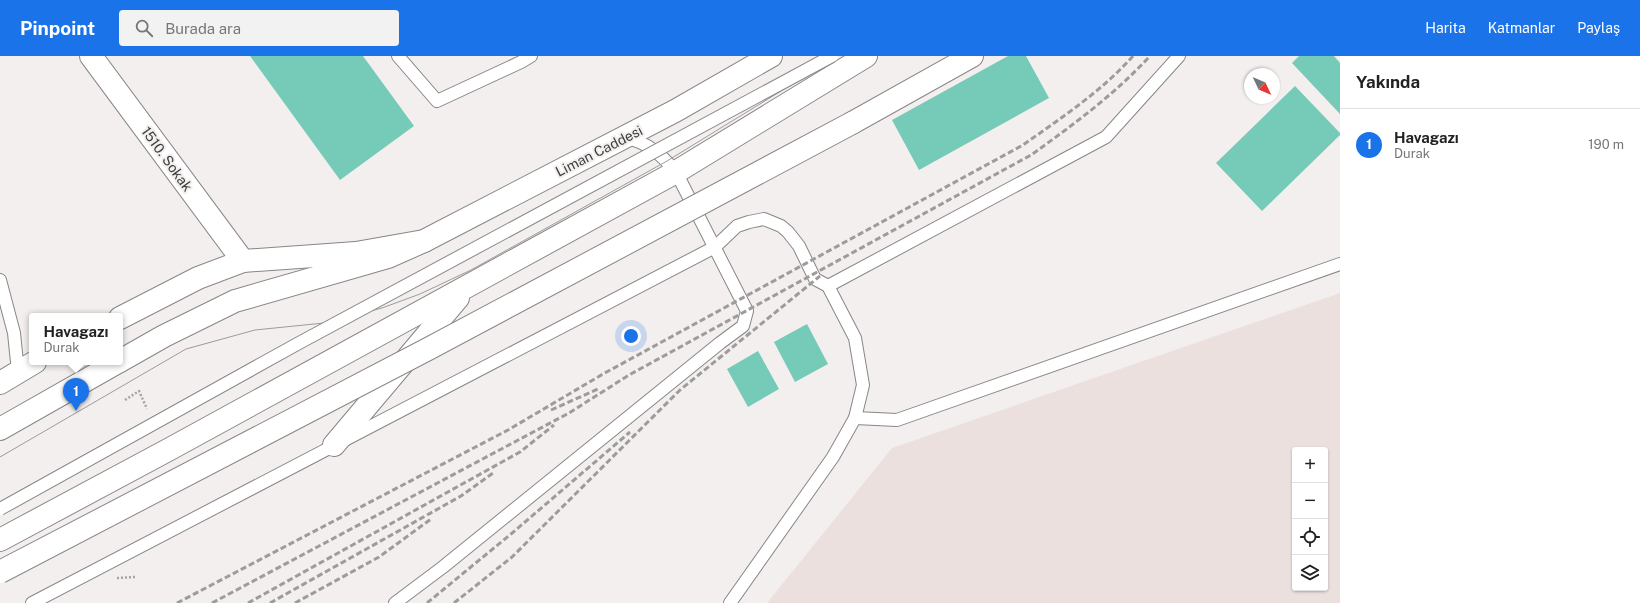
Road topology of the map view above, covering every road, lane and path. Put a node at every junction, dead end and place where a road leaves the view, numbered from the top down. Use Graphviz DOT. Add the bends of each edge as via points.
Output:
graph roads {
  1 [pos="91,56"];
  2 [pos="398,56"];
  3 [pos="531,56"];
  4 [pos="771,56"];
  5 [pos="832,56"];
  6 [pos="866,56"];
  7 [pos="972,56"];
  8 [pos="1179,56"];
  9 [pos="624,137"];
  10 [pos="676,172"];
  11 [pos="424,241"];
  12 [pos="715,247"];
  13 [pos="243,261"];
  14 [pos="1340,264"];
  15 [pos="0,280"];
  16 [pos="828,286"];
  17 [pos="466,287"];
  18 [pos="123,316"];
  19 [pos="123,359"];
  20 [pos="112,365"];
  21 [pos="18,372"];
  22 [pos="855,418"];
  23 [pos="0,429"];
  24 [pos="334,445"];
  25 [pos="0,509"];
  26 [pos="0,540"];
  27 [pos="0,572"];
  28 [pos="32,603"];
  29 [pos="395,603"];
  30 [pos="730,603"];
  1 -- 13 [label="main road, 1510. Sokak"];
  2 -- 3 [label="lane" via="437,101"];
  4 -- 9 [label="main road, Liman Caddesi"];
  5 -- 25 [label="lane, bridge" via="300,343"];
  6 -- 10 [label="main road"];
  7 -- 27 [label="main road, bridge" via="852,123 428,349"];
  8 -- 16 [label="lane" via="1106,137"];
  9 -- 10 [label="lane" via="639,141 661,155"];
  9 -- 11 [label="main road, Liman Caddesi"];
  10 -- 12 [label="lane"];
  10 -- 17 [label="main road"];
  11 -- 13 [label="main road" via="356,253"];
  11 -- 19 [label="main road" via="388,257 235,301"];
  12 -- 16 [label="lane" via="737,226 764,219 771,221 788,232 799,246 815,279"];
  12 -- 24 [label="lane"];
  12 -- 29 [label="lane" via="747,311 743,326"];
  13 -- 18 [label="main road" via="198,278"];
  14 -- 22 [label="lane" via="897,420"];
  15 -- 21 [label="lane" via="14,333"];
  16 -- 22 [label="lane" via="855,338 863,385"];
  17 -- 24 [label="main road"];
  17 -- 26 [label="main road"];
  20 -- 23 [label="main road"];
  22 -- 30 [label="lane" via="833,457"];
  24 -- 28 [label="lane"];
}
